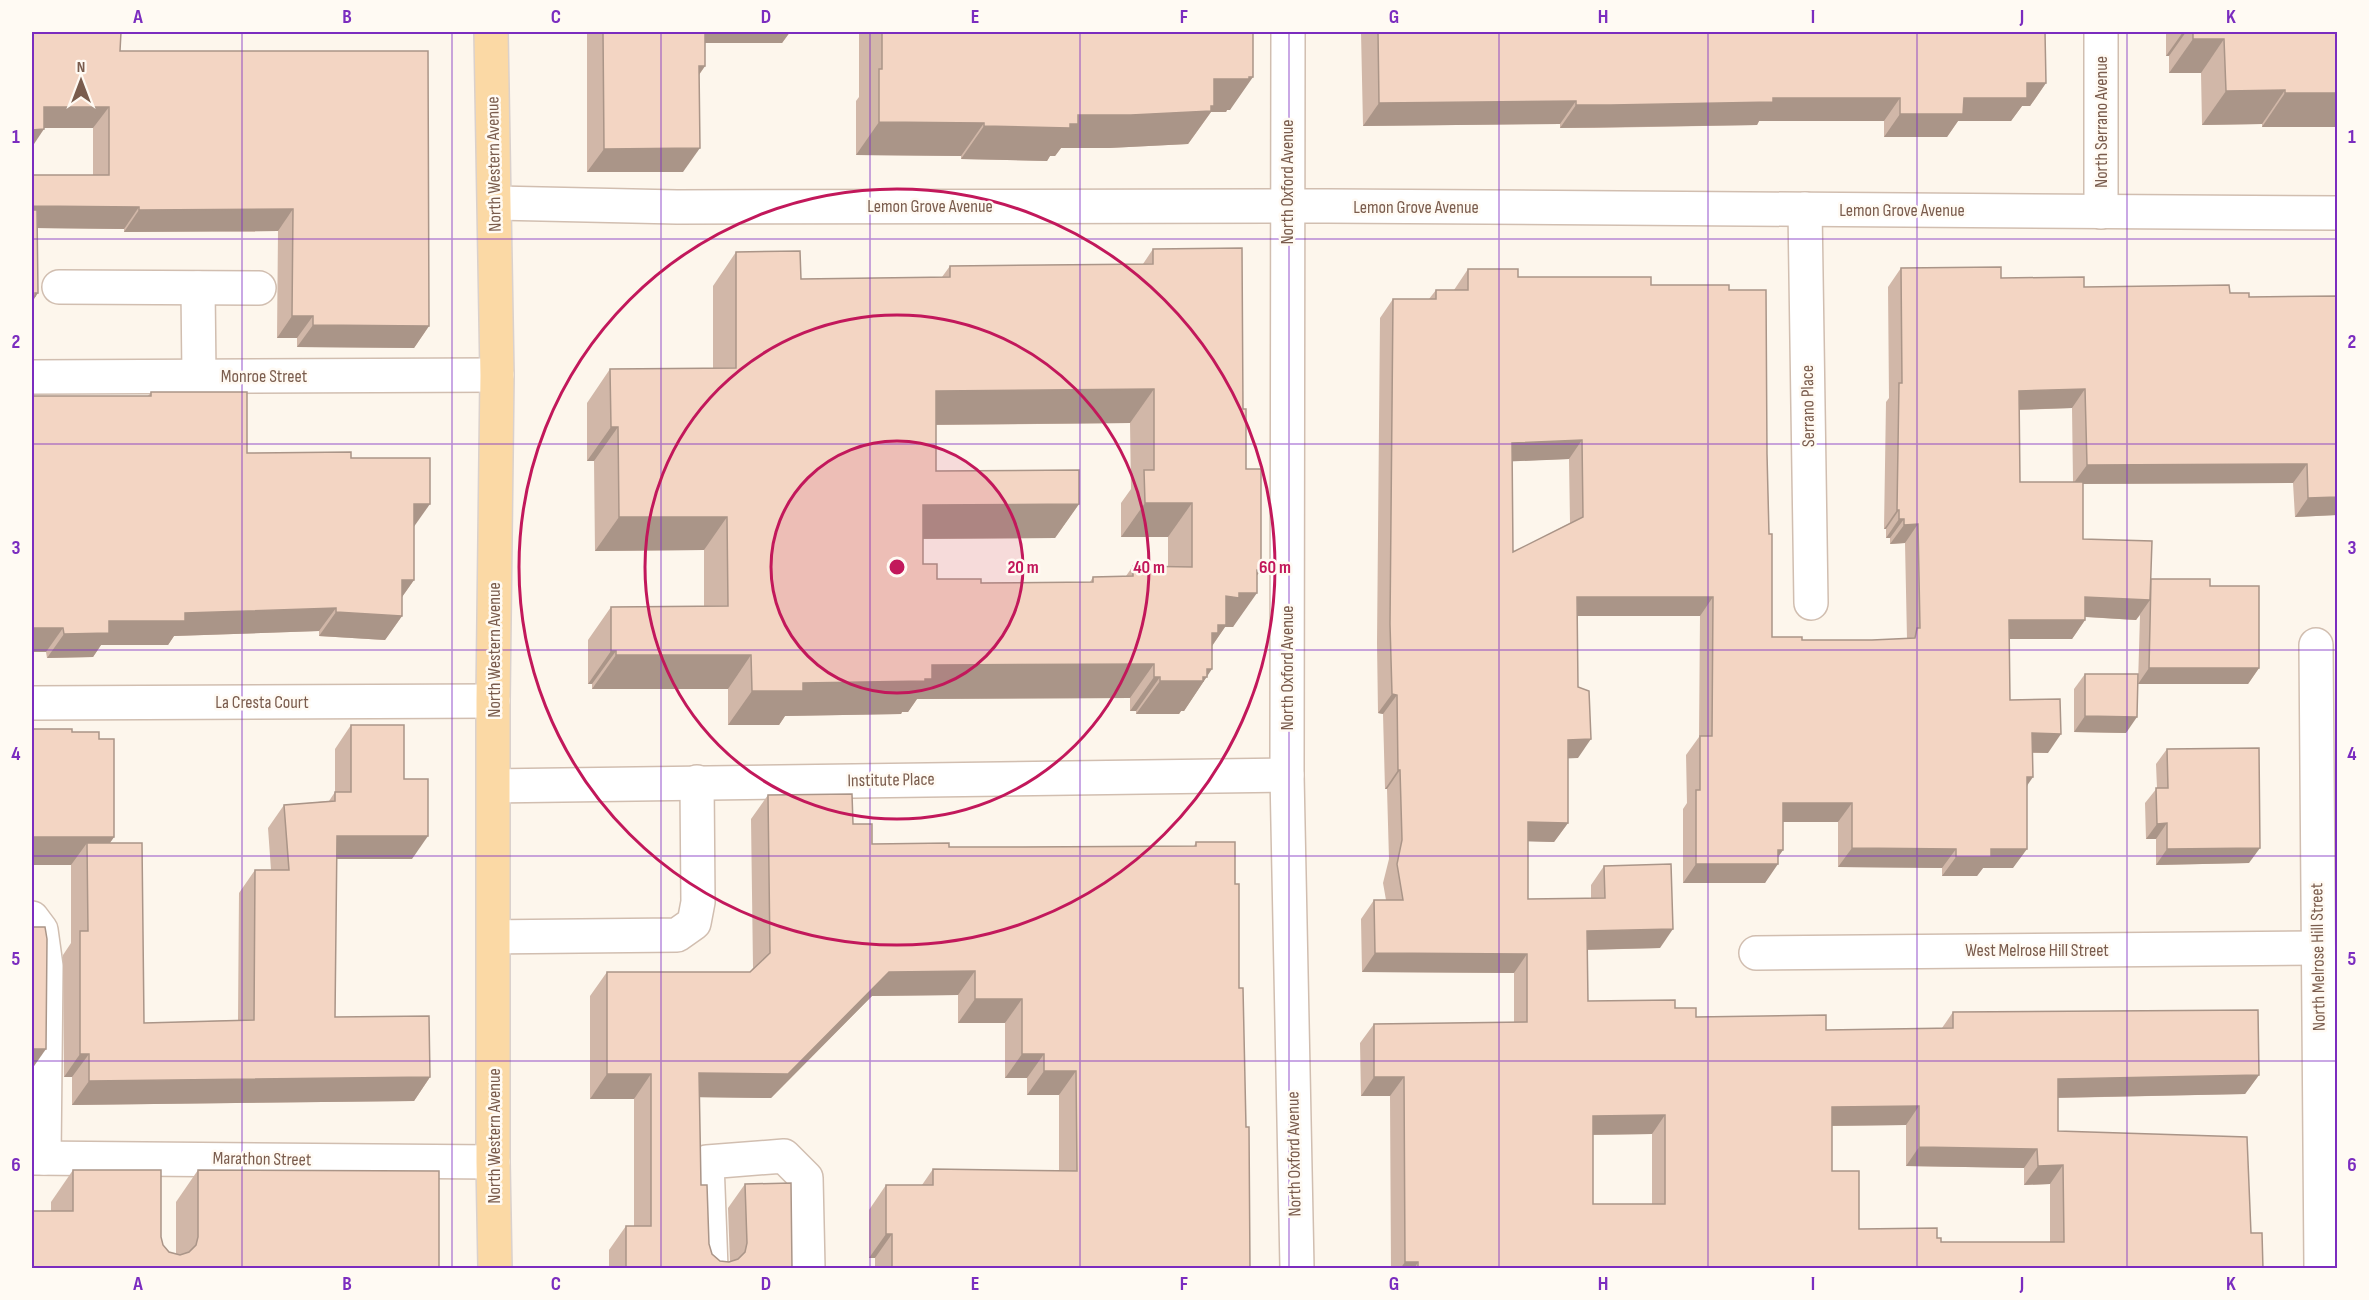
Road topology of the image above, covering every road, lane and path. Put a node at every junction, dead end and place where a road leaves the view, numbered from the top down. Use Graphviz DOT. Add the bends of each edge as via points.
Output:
graph roads {
  1 [pos="491,32"];
  2 [pos="1288,32"];
  3 [pos="2101,32"];
  4 [pos="495,203"];
  5 [pos="1287,206"];
  6 [pos="1805,209"];
  7 [pos="2101,212"];
  8 [pos="2337,213"];
  9 [pos="59,287"];
  10 [pos="198,288"];
  11 [pos="259,288"];
  12 [pos="497,375"];
  13 [pos="199,376"];
  14 [pos="32,377"];
  15 [pos="1810,603"];
  16 [pos="2316,645"];
  17 [pos="493,701"];
  18 [pos="32,703"];
  19 [pos="1287,775"];
  20 [pos="697,782"];
  21 [pos="494,786"];
  22 [pos="32,918"];
  23 [pos="494,937"];
  24 [pos="2318,948"];
  25 [pos="1756,953"];
  26 [pos="38,1158"];
  27 [pos="493,1162"];
  28 [pos="495,1269"];
  29 [pos="711,1269"];
  30 [pos="808,1269"];
  31 [pos="1297,1269"];
  32 [pos="2321,1269"];
  1 -- 4 [label="main road, North Western Avenue"];
  2 -- 5 [label="street, North Oxford Avenue"];
  3 -- 7 [label="street, North Serrano Avenue"];
  4 -- 5 [label="street, Lemon Grove Avenue" via="677,207"];
  4 -- 12 [label="main road, North Western Avenue"];
  5 -- 6 [label="street, Lemon Grove Avenue"];
  5 -- 19 [label="street, North Oxford Avenue"];
  6 -- 7 [label="street, Lemon Grove Avenue"];
  6 -- 15 [label="street, Serrano Place"];
  7 -- 8 [label="street, Lemon Grove Avenue"];
  9 -- 10 [label="street"];
  10 -- 11 [label="street"];
  10 -- 13 [label="street"];
  12 -- 13 [label="street, Monroe Street"];
  12 -- 17 [label="main road, North Western Avenue"];
  13 -- 14 [label="street, Monroe Street"];
  16 -- 24 [label="street, North Melrose Hill Street"];
  17 -- 18 [label="street, La Cresta Court"];
  17 -- 21 [label="main road, North Western Avenue"];
  19 -- 20 [label="street, Institute Place"];
  19 -- 31 [label="street, North Oxford Avenue"];
  20 -- 21 [label="street, Institute Place"];
  20 -- 23 [label="street" via="698,902 694,923 677,935"];
  21 -- 23 [label="main road, North Western Avenue"];
  22 -- 26 [label="street" via="41,930 46,966"];
  23 -- 27 [label="main road, North Western Avenue"];
  24 -- 25 [label="street, West Melrose Hill Street"];
  24 -- 32 [label="street, North Melrose Hill Street"];
  26 -- 27 [label="street, Marathon Street" via="157,1173"];
  27 -- 28 [label="main road, North Western Avenue"];
  29 -- 30 [label="street" via="707,1162 784,1156 806,1178"];
}
